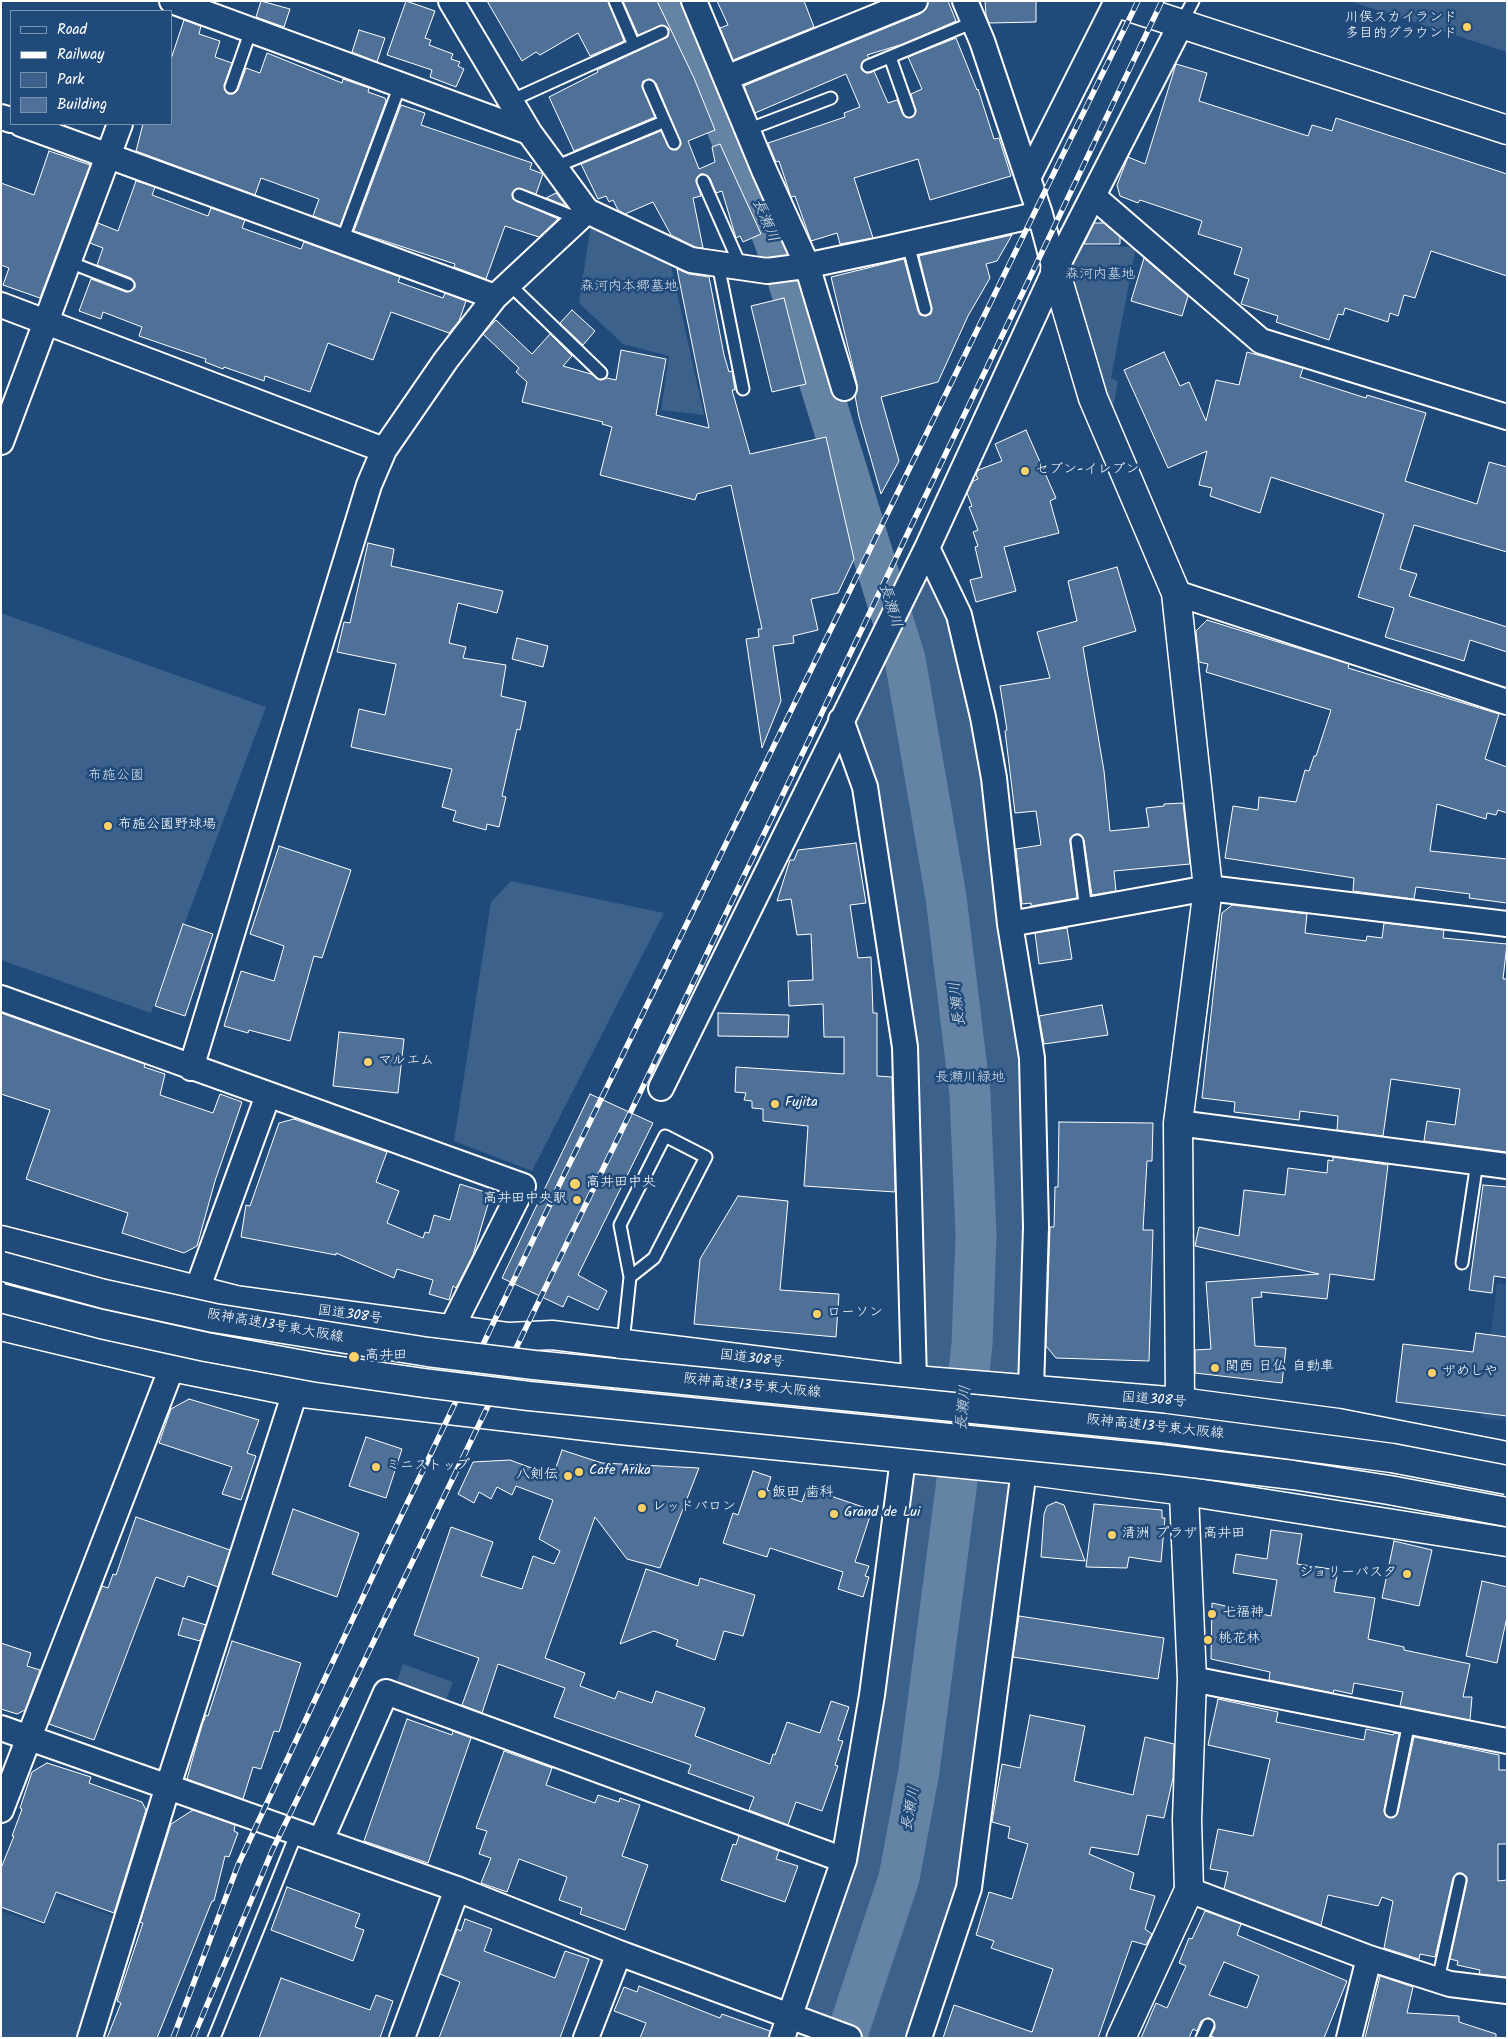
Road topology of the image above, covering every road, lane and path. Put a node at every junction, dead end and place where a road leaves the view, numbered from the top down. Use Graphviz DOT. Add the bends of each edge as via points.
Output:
graph roads {
  1 [pos="172,1"];
  2 [pos="451,1"];
  3 [pos="615,1"];
  4 [pos="694,1"];
  5 [pos="915,1"];
  6 [pos="1117,2"];
  7 [pos="969,12"];
  8 [pos="1187,13"];
  9 [pos="251,30"];
  10 [pos="662,32"];
  11 [pos="634,45"];
  12 [pos="890,57"];
  13 [pos="868,66"];
  14 [pos="726,78"];
  15 [pos="400,85"];
  16 [pos="648,86"];
  17 [pos="231,87"];
  18 [pos="831,98"];
  19 [pos="510,101"];
  20 [pos="909,111"];
  21 [pos="663,122"];
  22 [pos="24,125"];
  23 [pos="120,125"];
  24 [pos="747,130"];
  25 [pos="1507,130"];
  26 [pos="529,132"];
  27 [pos="674,143"];
  28 [pos="109,155"];
  29 [pos="555,167"];
  30 [pos="1028,178"];
  31 [pos="703,181"];
  32 [pos="519,195"];
  33 [pos="1093,196"];
  34 [pos="1040,214"];
  35 [pos="583,215"];
  36 [pos="342,241"];
  37 [pos="908,244"];
  38 [pos="68,262"];
  39 [pos="718,264"];
  40 [pos="806,265"];
  41 [pos="741,267"];
  42 [pos="1056,270"];
  43 [pos="128,285"];
  44 [pos="502,290"];
  45 [pos="1,305"];
  46 [pos="926,309"];
  47 [pos="46,322"];
  48 [pos="601,373"];
  49 [pos="844,388"];
  50 [pos="743,389"];
  51 [pos="1507,417"];
  52 [pos="1,442"];
  53 [pos="384,450"];
  54 [pos="928,548"];
  55 [pos="1176,594"];
  56 [pos="1507,702"];
  57 [pos="841,720"];
  58 [pos="1078,842"];
  59 [pos="1208,888"];
  60 [pos="1086,910"];
  61 [pos="1010,924"];
  62 [pos="1507,924"];
  63 [pos="1,998"];
  64 [pos="191,1068"];
  65 [pos="661,1088"];
  66 [pos="268,1095"];
  67 [pos="1178,1123"];
  68 [pos="1476,1162"];
  69 [pos="1507,1166"];
  70 [pos="1,1240"];
  71 [pos="1462,1263"];
  72 [pos="1,1266"];
  73 [pos="630,1277"];
  74 [pos="197,1290"];
  75 [pos="1,1298"];
  76 [pos="1,1326"];
  77 [pos="451,1330"];
  78 [pos="624,1344"];
  79 [pos="172,1367"];
  80 [pos="914,1380"];
  81 [pos="1031,1389"];
  82 [pos="295,1392"];
  83 [pos="1180,1402"];
  84 [pos="620,1430"];
  85 [pos="1507,1456"];
  86 [pos="903,1459"];
  87 [pos="1024,1470"];
  88 [pos="1507,1480"];
  89 [pos="1185,1491"];
  90 [pos="1507,1512"];
  91 [pos="1507,1542"];
  92 [pos="1192,1679"];
  93 [pos="1409,1722"];
  94 [pos="1,1728"];
  95 [pos="28,1738"];
  96 [pos="1507,1741"];
  97 [pos="168,1786"];
  98 [pos="1,1810"];
  99 [pos="1391,1811"];
  100 [pos="297,1832"];
  101 [pos="320,1840"];
  102 [pos="844,1860"];
  103 [pos="1460,1880"];
  104 [pos="457,1888"];
  105 [pos="1189,1890"];
  106 [pos="618,1953"];
  107 [pos="1369,1958"];
  108 [pos="1438,1980"];
  109 [pos="1507,1991"];
  110 [pos="1208,2025"];
  111 [pos="786,2028"];
  112 [pos="844,2036"];
  113 [pos="90,2038"];
  114 [pos="214,2038"];
  115 [pos="402,2038"];
  116 [pos="586,2038"];
  117 [pos="919,2038"];
  118 [pos="1120,2038"];
  119 [pos="1202,2038"];
  120 [pos="1349,2038"];
  1 -- 9 [label="street"];
  2 -- 19 [label="street"];
  3 -- 11 [label="lane"];
  4 -- 14 [label="street"];
  5 -- 14 [label="street"];
  6 -- 8 [label="main road"];
  6 -- 30 [label="street"];
  7 -- 12 [label="lane"];
  7 -- 30 [label="street"];
  8 -- 25 [label="main road"];
  8 -- 33 [label="street"];
  9 -- 15 [label="street"];
  9 -- 17 [label="lane"];
  10 -- 11 [label="lane"];
  11 -- 19 [label="lane"];
  12 -- 13 [label="lane"];
  12 -- 20 [label="lane"];
  14 -- 24 [label="street"];
  15 -- 26 [label="street"];
  15 -- 36 [label="lane"];
  16 -- 21 [label="lane"];
  18 -- 24 [label="lane"];
  19 -- 26 [label="street"];
  21 -- 27 [label="lane"];
  21 -- 29 [label="lane"];
  22 -- 28 [label="street"];
  23 -- 28 [label="street"];
  24 -- 40 [label="street"];
  26 -- 29 [label="street"];
  28 -- 36 [label="street"];
  28 -- 38 [label="street"];
  29 -- 35 [label="street"];
  30 -- 34 [label="street"];
  31 -- 41 [label="lane"];
  32 -- 35 [label="lane"];
  33 -- 42 [label="street"];
  33 -- 51 [label="street" via="1261,341"];
  34 -- 37 [label="street"];
  34 -- 42 [label="street"];
  35 -- 39 [label="street" via="691,260"];
  35 -- 44 [label="street"];
  36 -- 44 [label="street"];
  37 -- 40 [label="street"];
  37 -- 46 [label="lane"];
  38 -- 43 [label="lane"];
  38 -- 47 [label="street"];
  39 -- 41 [label="street"];
  39 -- 50 [label="lane"];
  40 -- 41 [label="street" via="767,271"];
  40 -- 49 [label="street"];
  42 -- 54 [label="street"];
  42 -- 55 [label="main road" via="1093,398"];
  44 -- 48 [label="lane"];
  44 -- 53 [label="street" via="446,360"];
  45 -- 47 [label="street"];
  47 -- 52 [label="street"];
  47 -- 53 [label="street"];
  53 -- 64 [label="street" via="369,485"];
  54 -- 57 [label="street"];
  54 -- 61 [label="street" via="959,615 982,717 994,778"];
  55 -- 56 [label="street"];
  55 -- 59 [label="main road"];
  57 -- 65 [label="street"];
  57 -- 80 [label="street" via="864,787 905,1047"];
  58 -- 60 [label="lane"];
  59 -- 60 [label="street"];
  59 -- 62 [label="street"];
  59 -- 67 [label="main road"];
  60 -- 61 [label="street"];
  61 -- 81 [label="street" via="1032,1058 1036,1227"];
  63 -- 64 [label="street"];
  64 -- 66 [label="street"];
  66 -- 74 [label="street"];
  66 -- 77 [label="street" via="523,1186"];
  67 -- 68 [label="street"];
  67 -- 83 [label="main road"];
  68 -- 69 [label="street"];
  68 -- 71 [label="lane"];
  70 -- 74 [label="main road, 国道308号"];
  72 -- 88 [label="main road, 阪神高速13号東大阪線, bridge" via="104,1294 214,1318 428,1352 1163,1428 1392,1458"];
  73 -- 73 [label="lane" via="620,1225 665,1136 706,1157 654,1258"];
  73 -- 78 [label="lane"];
  74 -- 77 [label="main road, 国道308号" via="236,1300"];
  75 -- 90 [label="main road, bridge" via="206,1347 424,1383 1207,1464 1389,1490"];
  76 -- 79 [label="main road"];
  77 -- 78 [label="main road, 国道308号" via="509,1337 552,1335"];
  78 -- 80 [label="main road, 国道308号"];
  78 -- 84 [label="lane" via="618,1390"];
  79 -- 82 [label="main road"];
  79 -- 95 [label="street"];
  80 -- 81 [label="main road, 国道308号"];
  81 -- 83 [label="main road, 国道308号"];
  82 -- 84 [label="main road"];
  82 -- 97 [label="street"];
  83 -- 85 [label="main road, 国道308号" via="1338,1422"];
  83 -- 89 [label="main road"];
  84 -- 86 [label="main road"];
  86 -- 87 [label="main road"];
  86 -- 102 [label="street" via="872,1695"];
  87 -- 89 [label="main road"];
  87 -- 117 [label="street" via="969,1888"];
  89 -- 91 [label="main road"];
  89 -- 92 [label="main road"];
  92 -- 93 [label="street"];
  92 -- 105 [label="main road" via="1187,1820"];
  93 -- 96 [label="street"];
  93 -- 99 [label="lane"];
  94 -- 95 [label="street"];
  95 -- 97 [label="street"];
  95 -- 98 [label="street"];
  97 -- 100 [label="street"];
  97 -- 113 [label="street"];
  100 -- 101 [label="street"];
  100 -- 114 [label="lane"];
  101 -- 102 [label="street" via="386,1692"];
  101 -- 104 [label="street"];
  102 -- 111 [label="street"];
  103 -- 108 [label="lane"];
  104 -- 106 [label="street"];
  104 -- 115 [label="street"];
  105 -- 107 [label="street"];
  105 -- 118 [label="main road"];
  106 -- 111 [label="street"];
  106 -- 116 [label="street"];
  107 -- 108 [label="street"];
  107 -- 120 [label="street"];
  108 -- 109 [label="street"];
  110 -- 119 [label="lane"];
  111 -- 112 [label="street"];
}
